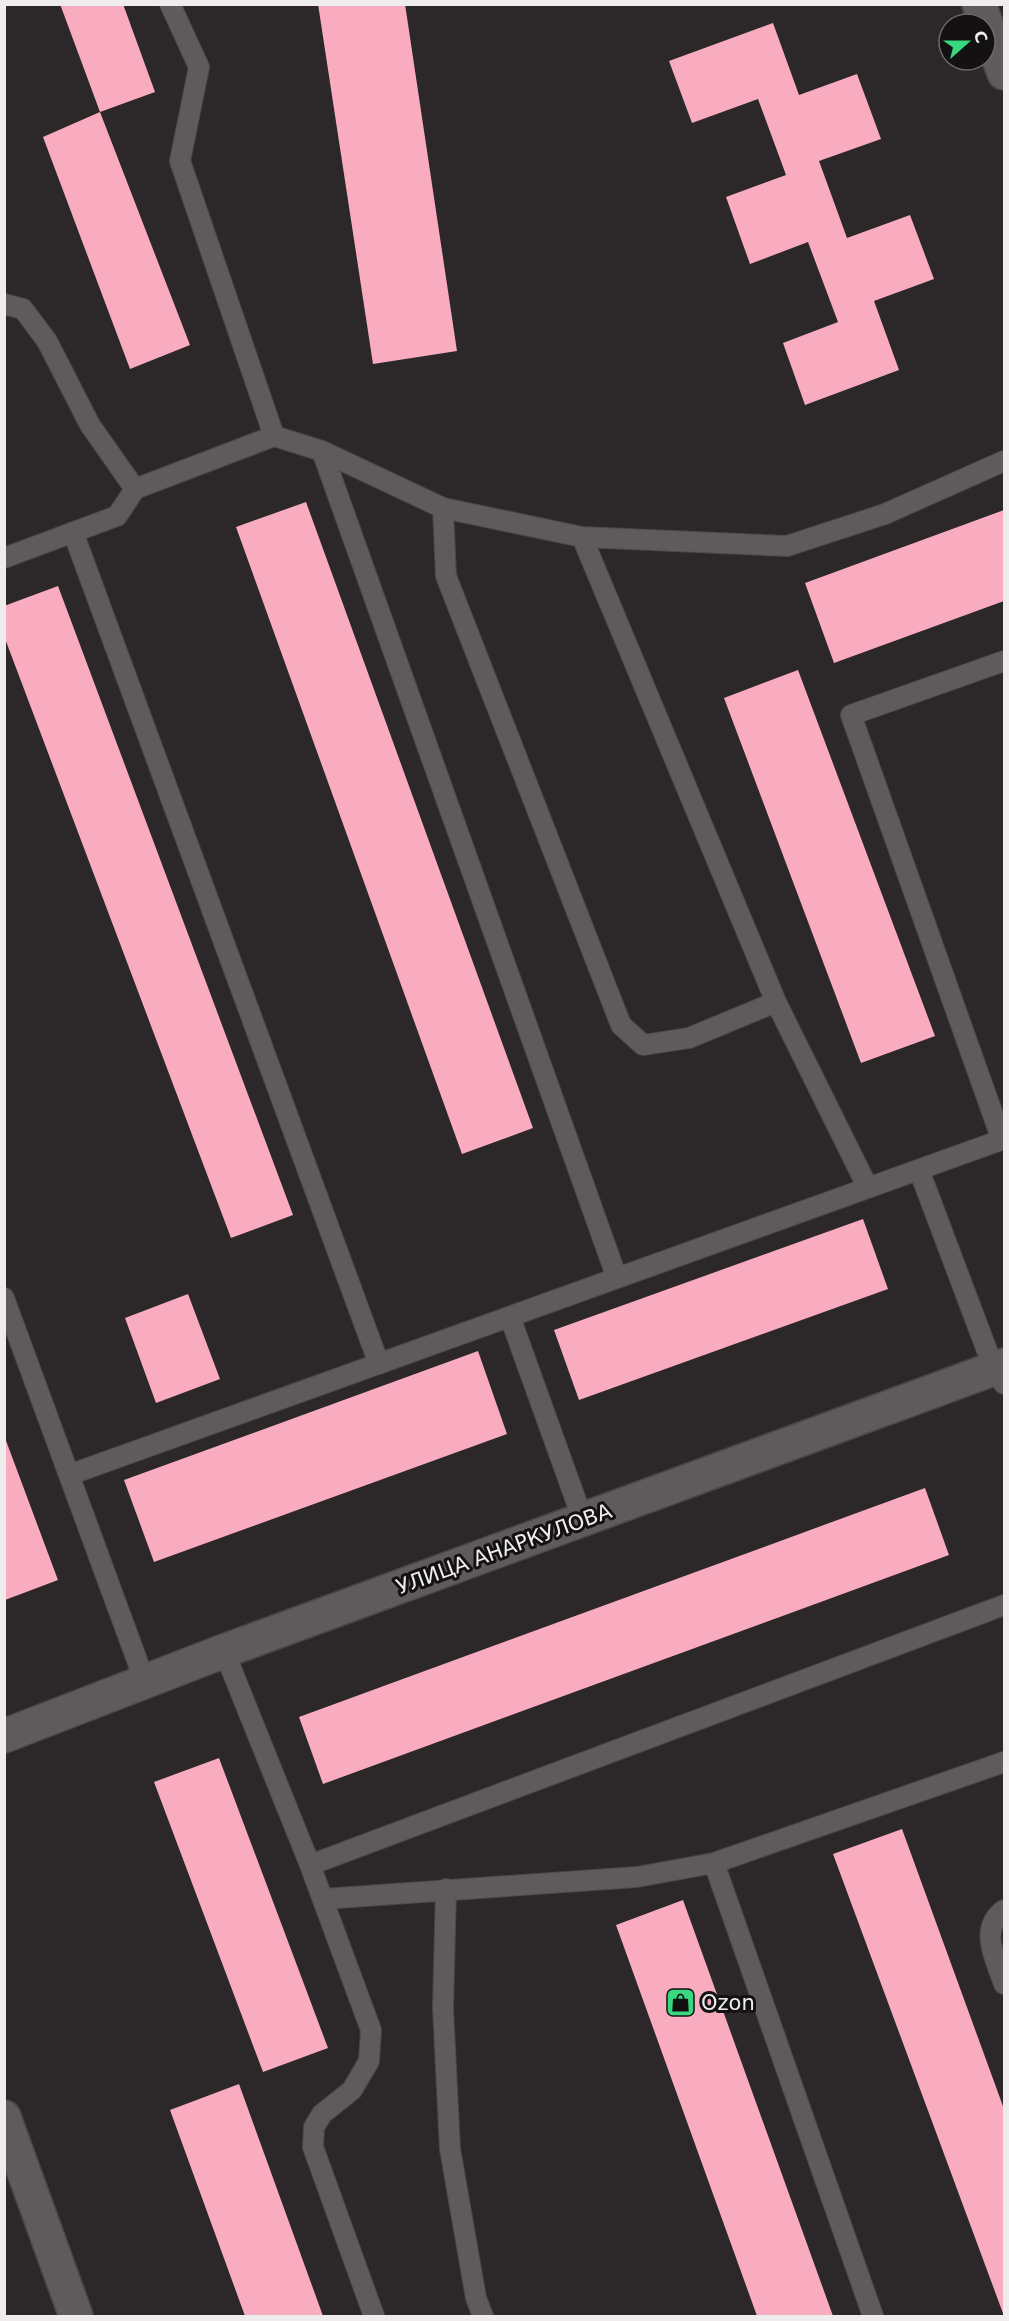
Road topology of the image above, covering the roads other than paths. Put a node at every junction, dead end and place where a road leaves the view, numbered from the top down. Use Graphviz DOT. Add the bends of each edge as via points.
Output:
graph roads {
  1 [pos="170,4"];
  2 [pos="979,4"];
  3 [pos="1005,73"];
  4 [pos="4,304"];
  5 [pos="274,436"];
  6 [pos="322,451"];
  7 [pos="1005,461"];
  8 [pos="135,489"];
  9 [pos="443,508"];
  10 [pos="73,532"];
  11 [pos="582,537"];
  12 [pos="4,558"];
  13 [pos="1005,661"];
  14 [pos="776,1002"];
  15 [pos="1003,1139"];
  16 [pos="919,1170"];
  17 [pos="867,1188"];
  18 [pos="617,1278"];
  19 [pos="4,1298"];
  20 [pos="510,1317"];
  21 [pos="379,1364"];
  22 [pos="1001,1373"];
  23 [pos="69,1475"];
  24 [pos="583,1520"];
  25 [pos="1005,1605"];
  26 [pos="224,1651"];
  27 [pos="145,1682"];
  28 [pos="4,1736"];
  29 [pos="1005,1762"];
  30 [pos="714,1863"];
  31 [pos="310,1865"];
  32 [pos="446,1889"];
  33 [pos="323,1899"];
  34 [pos="1005,1910"];
  35 [pos="1005,1984"];
  36 [pos="4,2117"];
  37 [pos="76,2316"];
  38 [pos="374,2316"];
  39 [pos="483,2316"];
  40 [pos="873,2316"];
  1 -- 5 [label="lane" via="199,67 180,161"];
  2 -- 3 [label="street"];
  4 -- 8 [label="lane" via="22,309 47,341 90,425"];
  5 -- 6 [label="lane"];
  5 -- 8 [label="lane"];
  6 -- 9 [label="lane"];
  6 -- 18 [label="lane"];
  7 -- 11 [label="lane" via="885,514 787,546"];
  8 -- 10 [label="lane" via="117,516"];
  9 -- 11 [label="lane"];
  9 -- 14 [label="lane" via="446,576 621,1025 643,1045 689,1038"];
  10 -- 12 [label="lane"];
  10 -- 21 [label="lane"];
  11 -- 14 [label="lane"];
  13 -- 15 [label="lane" via="851,716"];
  14 -- 17 [label="lane"];
  15 -- 16 [label="lane"];
  16 -- 17 [label="lane"];
  16 -- 22 [label="lane"];
  17 -- 18 [label="lane"];
  18 -- 20 [label="lane"];
  19 -- 23 [label="lane"];
  20 -- 21 [label="lane"];
  20 -- 24 [label="lane"];
  21 -- 23 [label="lane"];
  22 -- 24 [label="street, УЛИЦА АНАРКУЛОВА"];
  23 -- 27 [label="lane"];
  24 -- 26 [label="street, УЛИЦА АНАРКУЛОВА"];
  25 -- 31 [label="lane"];
  26 -- 27 [label="street, УЛИЦА АНАРКУЛОВА"];
  26 -- 31 [label="lane"];
  27 -- 28 [label="street, УЛИЦА АНАРКУЛОВА"];
  29 -- 30 [label="lane"];
  30 -- 32 [label="lane" via="637,1876"];
  30 -- 40 [label="lane"];
  31 -- 33 [label="lane"];
  32 -- 33 [label="lane"];
  32 -- 39 [label="lane" via="443,2008 450,2149 476,2298"];
  33 -- 38 [label="lane" via="371,2030 369,2061 352,2090 322,2114 314,2127 313,2147"];
  34 -- 35 [label="lane" via="994,1918 990,1941"];
  36 -- 37 [label="street"];
}
